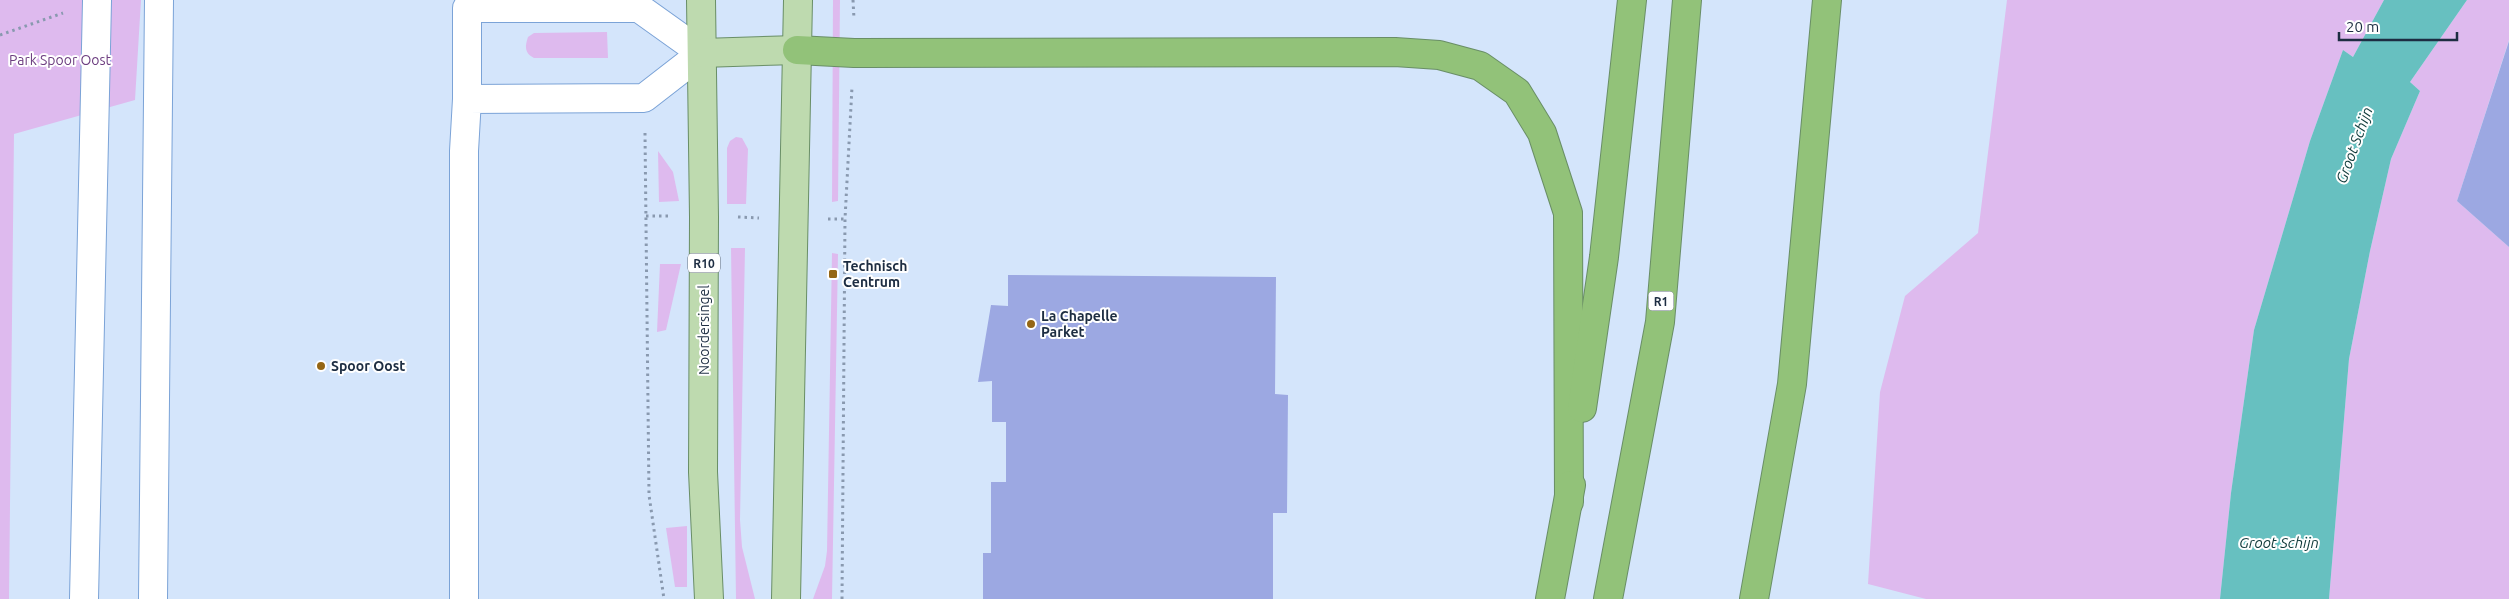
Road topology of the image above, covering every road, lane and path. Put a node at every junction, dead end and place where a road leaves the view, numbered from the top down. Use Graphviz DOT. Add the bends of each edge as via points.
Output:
graph roads {
  1 [pos="159,0"];
  2 [pos="701,0"];
  3 [pos="798,0"];
  4 [pos="853,0"];
  5 [pos="1632,0"];
  6 [pos="1687,0"];
  7 [pos="1827,0"];
  8 [pos="97,1"];
  9 [pos="0,34"];
  10 [pos="797,50"];
  11 [pos="702,53"];
  12 [pos="854,53"];
  13 [pos="644,98"];
  14 [pos="467,99"];
  15 [pos="646,216"];
  16 [pos="704,217"];
  17 [pos="794,218"];
  18 [pos="845,219"];
  19 [pos="1569,502"];
  20 [pos="84,599"];
  21 [pos="153,599"];
  22 [pos="464,599"];
  23 [pos="664,599"];
  24 [pos="709,599"];
  25 [pos="786,599"];
  26 [pos="842,599"];
  27 [pos="1550,599"];
  28 [pos="1608,599"];
  29 [pos="1754,599"];
  1 -- 21 [label="lane"];
  2 -- 11 [label="main road, Noordersingel / R10"];
  3 -- 10 [label="main road"];
  4 -- 12 [label="path"];
  5 -- 19 [label="highway" via="1604,257"];
  6 -- 28 [label="highway, R1" via="1660,322"];
  7 -- 29 [label="highway" via="1792,384"];
  8 -- 9 [label="path"];
  8 -- 20 [label="lane"];
  10 -- 11 [label="main road"];
  10 -- 12 [label="highway"];
  10 -- 17 [label="main road"];
  11 -- 13 [label="lane"];
  11 -- 14 [label="lane" via="639,8 468,8"];
  11 -- 16 [label="main road, Noordersingel / R10"];
  12 -- 18 [label="path"];
  12 -- 19 [label="highway" via="1394,52 1439,55 1480,66 1517,92 1542,133 1568,213"];
  13 -- 14 [label="lane"];
  13 -- 15 [label="path"];
  14 -- 22 [label="lane" via="464,151"];
  15 -- 16 [label="path"];
  15 -- 23 [label="path" via="649,495"];
  16 -- 17 [label="path"];
  16 -- 24 [label="main road, Noordersingel / R10" via="703,472"];
  17 -- 18 [label="path"];
  17 -- 25 [label="main road"];
  18 -- 26 [label="path"];
  19 -- 27 [label="highway"];
}
